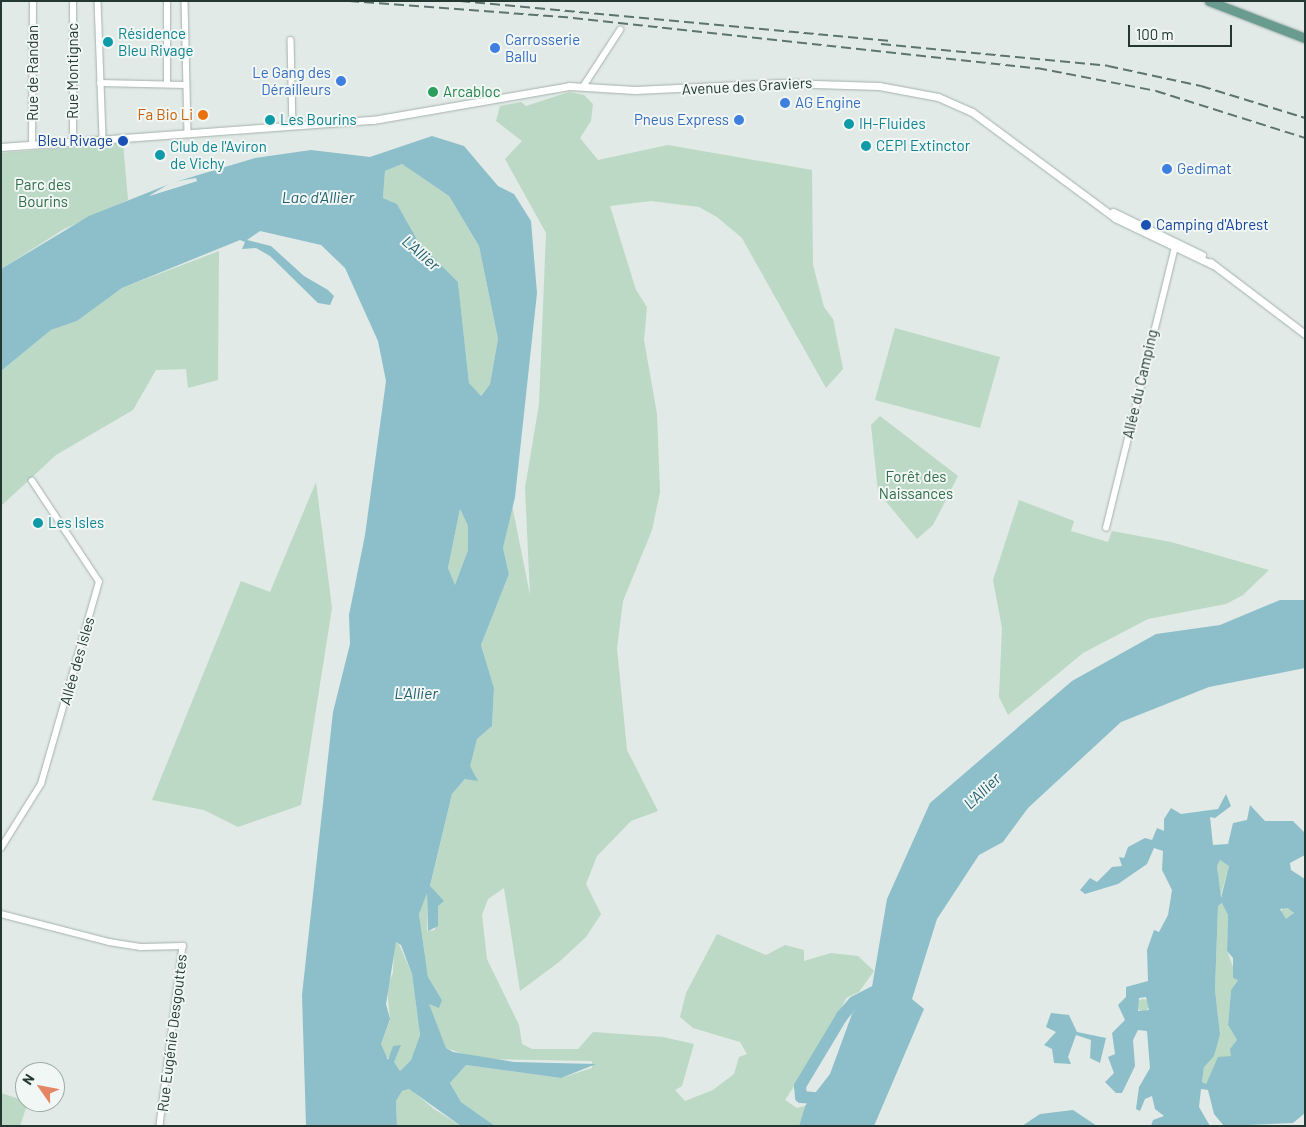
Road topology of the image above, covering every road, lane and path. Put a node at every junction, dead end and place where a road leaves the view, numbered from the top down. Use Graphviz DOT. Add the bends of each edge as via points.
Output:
graph roads {
  1 [pos="33,1"];
  2 [pos="73,1"];
  3 [pos="98,1"];
  4 [pos="167,1"];
  5 [pos="185,1"];
  6 [pos="1209,1"];
  7 [pos="620,30"];
  8 [pos="1305,38"];
  9 [pos="291,40"];
  10 [pos="167,82"];
  11 [pos="100,83"];
  12 [pos="186,85"];
  13 [pos="583,87"];
  14 [pos="293,126"];
  15 [pos="188,134"];
  16 [pos="103,140"];
  17 [pos="73,142"];
  18 [pos="32,145"];
  19 [pos="1,147"];
  20 [pos="1177,242"];
  21 [pos="1305,334"];
  22 [pos="32,481"];
  23 [pos="1106,528"];
  24 [pos="1,848"];
  25 [pos="1,914"];
  26 [pos="160,1126"];
  1 -- 18 [label="street, Rue de Randan"];
  2 -- 17 [label="street, Rue Montignac"];
  3 -- 11 [label="street"];
  4 -- 10 [label="street"];
  5 -- 12 [label="street"];
  6 -- 8 [label="main road"];
  7 -- 13 [label="street"];
  9 -- 14 [label="street"];
  10 -- 11 [label="street"];
  10 -- 12 [label="street"];
  11 -- 16 [label="street"];
  12 -- 15 [label="street"];
  13 -- 14 [label="street, Avenue des Graviers" via="416,115"];
  13 -- 20 [label="street, Avenue des Graviers" via="657,90 841,83 917,92 954,103 987,121 1115,218"];
  14 -- 15 [label="street, Avenue des Graviers"];
  15 -- 16 [label="street, Avenue des Graviers"];
  16 -- 17 [label="street, Avenue des Graviers"];
  17 -- 18 [label="street, Avenue des Graviers"];
  18 -- 19 [label="street, Avenue des Graviers"];
  20 -- 21 [label="street, Avenue des Graviers" via="1214,265"];
  20 -- 23 [label="street, Allée du Camping"];
  22 -- 24 [label="street, Allée des Isles" via="99,582 41,784"];
  25 -- 26 [label="street, Rue Eugénie Desgouttes" via="142,948 183,946"];
}
